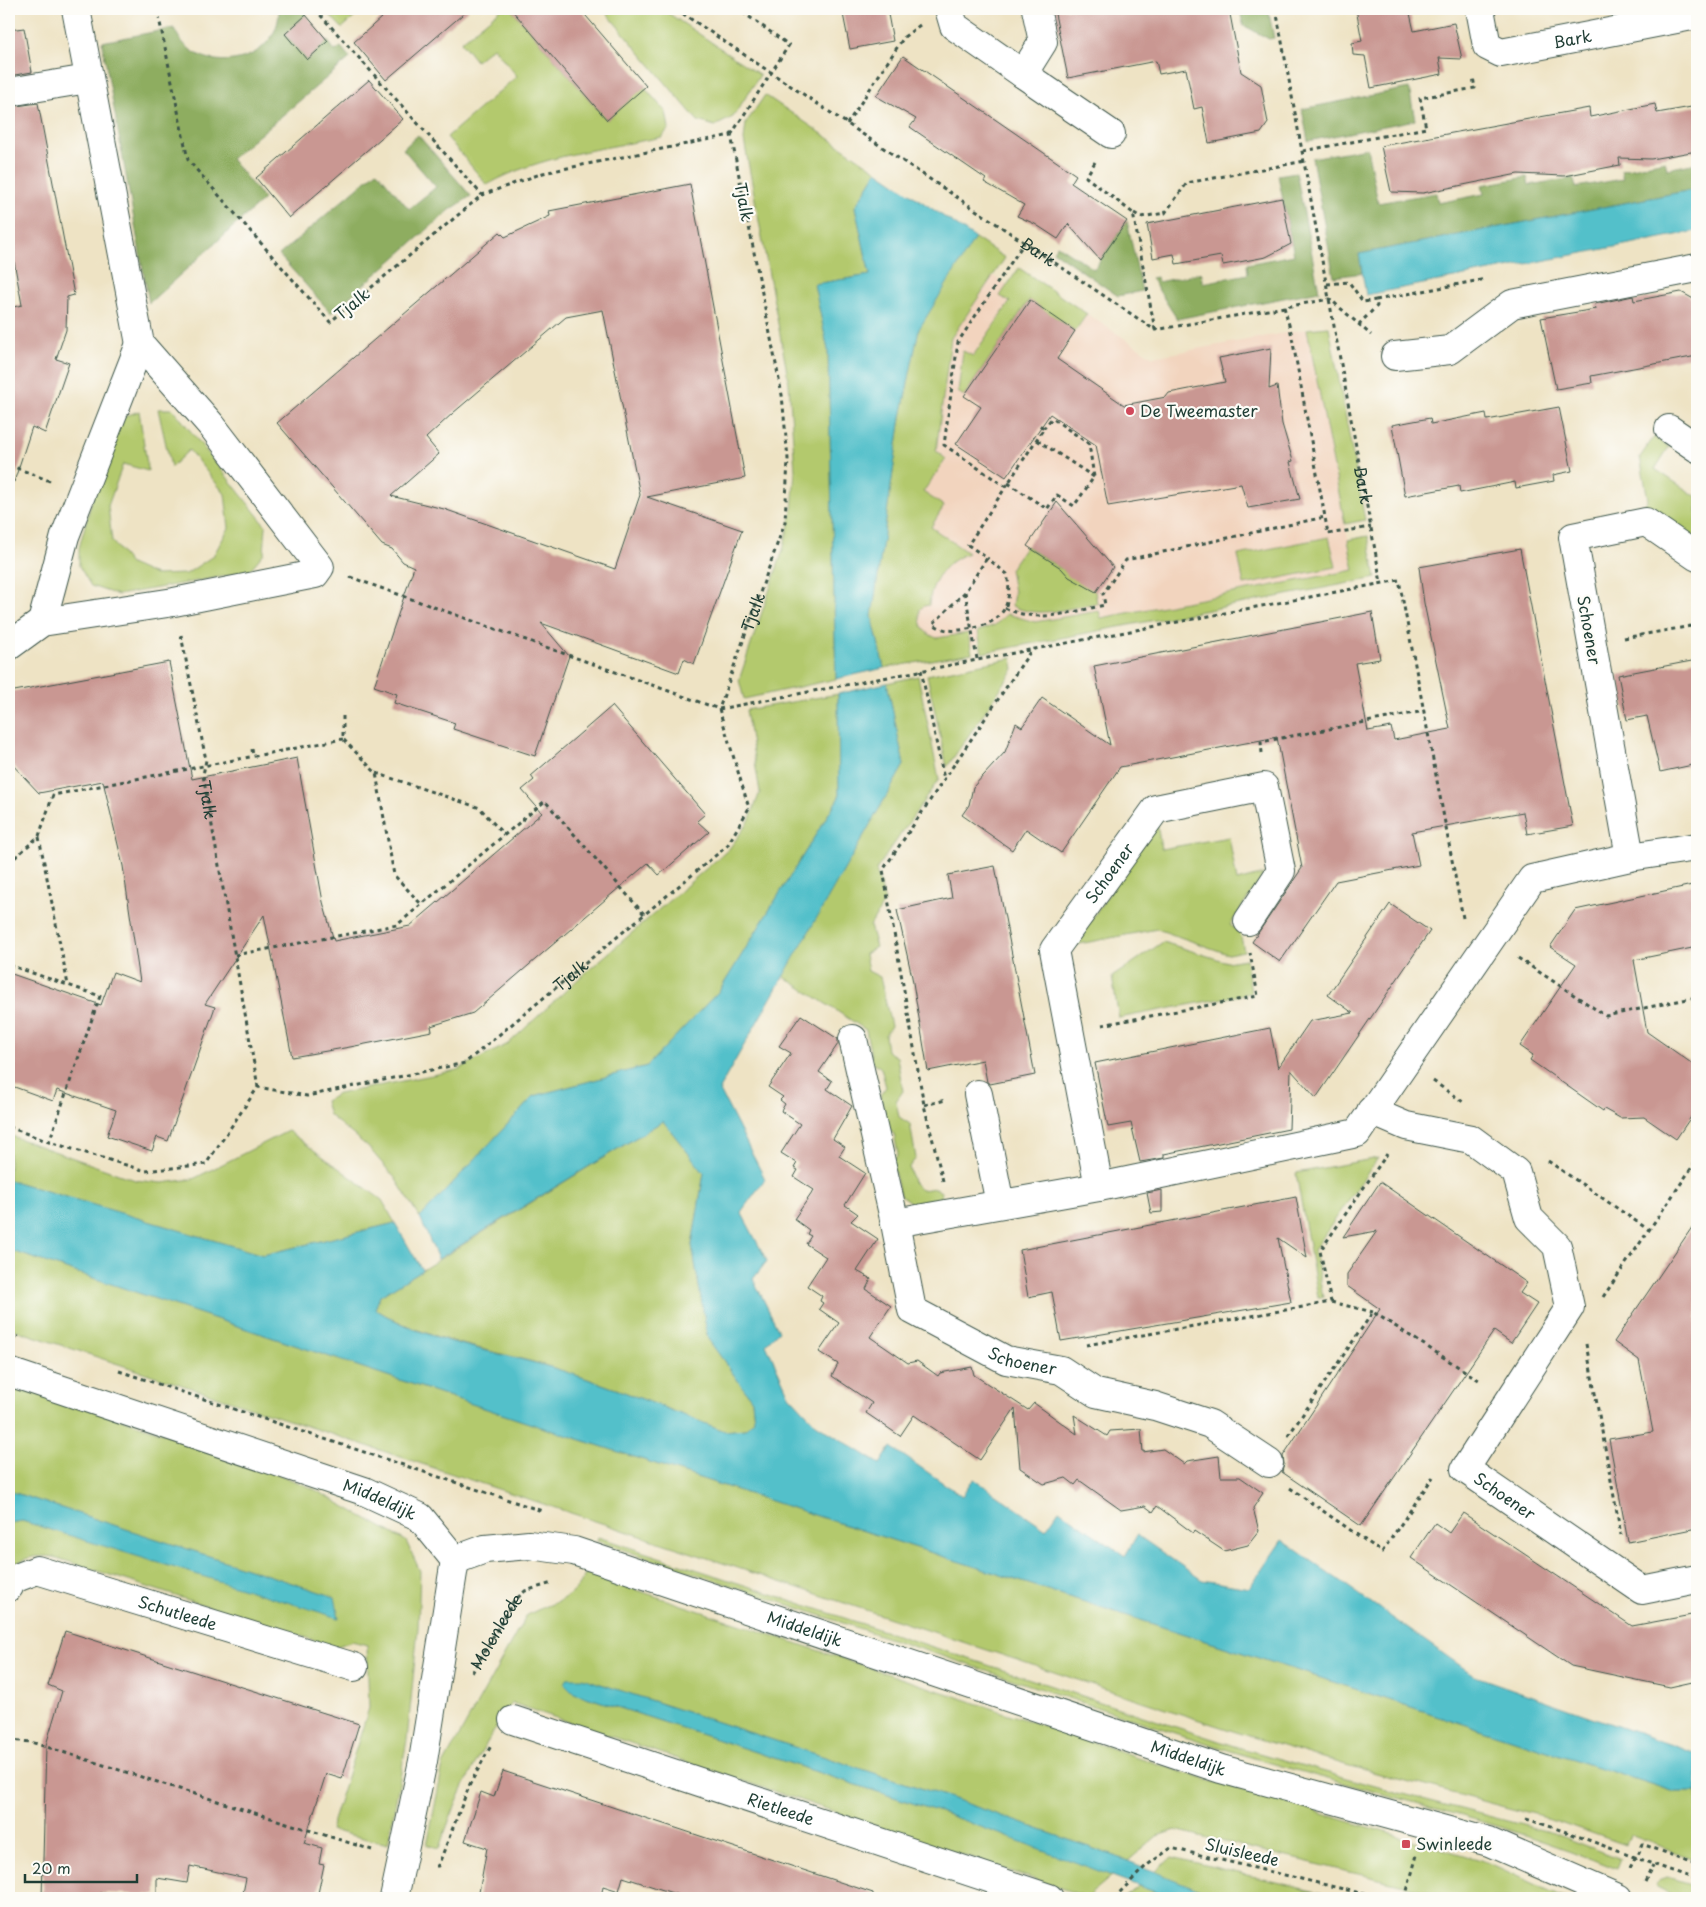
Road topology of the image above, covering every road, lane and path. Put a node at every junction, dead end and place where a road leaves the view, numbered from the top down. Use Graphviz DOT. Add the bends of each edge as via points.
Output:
graph roads {
  1 [pos="76,9"];
  2 [pos="315,9"];
  3 [pos="676,9"];
  4 [pos="738,9"];
  5 [pos="1036,9"];
  6 [pos="1276,9"];
  7 [pos="1480,9"];
  8 [pos="1697,15"];
  9 [pos="159,18"];
  10 [pos="952,18"];
  11 [pos="1492,50"];
  12 [pos="772,74"];
  13 [pos="1023,74"];
  14 [pos="88,79"];
  15 [pos="9,92"];
  16 [pos="847,124"];
  17 [pos="1111,134"];
  18 [pos="731,135"];
  19 [pos="1303,151"];
  20 [pos="1305,161"];
  21 [pos="482,195"];
  22 [pos="1133,213"];
  23 [pos="1024,243"];
  24 [pos="1697,268"];
  25 [pos="1327,284"];
  26 [pos="1330,299"];
  27 [pos="1284,308"];
  28 [pos="1358,324"];
  29 [pos="1155,330"];
  30 [pos="140,344"];
  31 [pos="1395,356"];
  32 [pos="1039,425"];
  33 [pos="1044,428"];
  34 [pos="1669,429"];
  35 [pos="1037,440"];
  36 [pos="1697,448"];
  37 [pos="9,465"];
  38 [pos="1094,477"];
  39 [pos="1008,483"];
  40 [pos="1006,487"];
  41 [pos="82,492"];
  42 [pos="1325,517"];
  43 [pos="1371,527"];
  44 [pos="1697,557"];
  45 [pos="987,558"];
  46 [pos="320,567"];
  47 [pos="1381,583"];
  48 [pos="965,592"];
  49 [pos="174,602"];
  50 [pos="1005,608"];
  51 [pos="42,622"];
  52 [pos="1697,625"];
  53 [pos="972,628"];
  54 [pos="1592,644"];
  55 [pos="9,646"];
  56 [pos="1032,648"];
  57 [pos="977,659"];
  58 [pos="921,670"];
  59 [pos="719,710"];
  60 [pos="1424,711"];
  61 [pos="343,716"];
  62 [pos="343,739"];
  63 [pos="252,749"];
  64 [pos="253,756"];
  65 [pos="205,765"];
  66 [pos="376,773"];
  67 [pos="944,779"];
  68 [pos="1264,787"];
  69 [pos="504,835"];
  70 [pos="39,836"];
  71 [pos="1697,847"];
  72 [pos="1630,857"];
  73 [pos="9,863"];
  74 [pos="421,904"];
  75 [pos="644,914"];
  76 [pos="1248,921"];
  77 [pos="1491,939"];
  78 [pos="235,955"];
  79 [pos="9,965"];
  80 [pos="1472,966"];
  81 [pos="68,985"];
  82 [pos="1697,997"];
  83 [pos="1070,1031"];
  84 [pos="853,1039"];
  85 [pos="258,1087"];
  86 [pos="978,1094"];
  87 [pos="1371,1111"];
  88 [pos="1406,1126"];
  89 [pos="9,1127"];
  90 [pos="49,1142"];
  91 [pos="1697,1160"];
  92 [pos="1099,1187"];
  93 [pos="1000,1204"];
  94 [pos="948,1214"];
  95 [pos="895,1223"];
  96 [pos="1601,1299"];
  97 [pos="1331,1302"];
  98 [pos="1570,1307"];
  99 [pos="1373,1312"];
  100 [pos="1046,1367"];
  101 [pos="9,1372"];
  102 [pos="1509,1400"];
  103 [pos="1269,1463"];
  104 [pos="1465,1469"];
  105 [pos="574,1551"];
  106 [pos="455,1560"];
  107 [pos="1697,1580"];
  108 [pos="1630,1584"];
  109 [pos="9,1587"];
  110 [pos="354,1667"];
  111 [pos="470,1677"];
  112 [pos="513,1720"];
  113 [pos="9,1740"];
  114 [pos="1419,1847"];
  115 [pos="402,1859"];
  116 [pos="1697,1864"];
  117 [pos="1697,1879"];
  118 [pos="394,1898"];
  119 [pos="1049,1898"];
  120 [pos="1114,1898"];
  121 [pos="1381,1898"];
  122 [pos="1405,1898"];
  123 [pos="1618,1898"];
  1 -- 14 [label="street"];
  2 -- 21 [label="path"];
  3 -- 12 [label="path"];
  4 -- 12 [label="path" via="789,46"];
  5 -- 13 [label="street" via="1043,42"];
  6 -- 19 [label="path, Bark"];
  7 -- 11 [label="street" via="1487,46"];
  8 -- 11 [label="street, Bark" via="1501,53"];
  9 -- 21 [label="path, Tjalk" via="188,160 330,322"];
  10 -- 13 [label="street"];
  10 -- 16 [label="path" via="923,23 904,37"];
  11 -- 19 [label="path" via="1472,69 1474,88 1420,98 1426,128"];
  12 -- 16 [label="path, Bark"];
  12 -- 18 [label="path"];
  13 -- 17 [label="street"];
  14 -- 15 [label="street"];
  14 -- 30 [label="street"];
  16 -- 23 [label="path, Bark"];
  17 -- 22 [label="path" via="1086,177"];
  18 -- 21 [label="path, Tjalk" via="543,173"];
  18 -- 59 [label="path, Tjalk" via="782,395 788,459 785,522"];
  19 -- 20 [label="path, Bark"];
  20 -- 22 [label="path" via="1187,183 1165,213 1141,217"];
  20 -- 25 [label="path, Bark"];
  22 -- 29 [label="path"];
  23 -- 29 [label="path, Bark"];
  23 -- 40 [label="path" via="958,342 944,445"];
  24 -- 31 [label="street" via="1512,304 1450,350"];
  25 -- 26 [label="path, Bark"];
  25 -- 28 [label="path" via="1349,282 1363,302 1376,300 1377,306"];
  26 -- 27 [label="path"];
  26 -- 28 [label="path"];
  26 -- 43 [label="path, Bark"];
  27 -- 29 [label="path"];
  27 -- 42 [label="path"];
  28 -- 31 [label="path"];
  30 -- 41 [label="street"];
  30 -- 46 [label="street" via="212,426"];
  32 -- 33 [label="path"];
  33 -- 35 [label="path"];
  33 -- 38 [label="path" via="1052,418 1088,444"];
  34 -- 36 [label="street"];
  35 -- 38 [label="path"];
  35 -- 39 [label="path"];
  37 -- 41 [label="path"];
  38 -- 39 [label="path" via="1074,506 1056,495 1047,509"];
  39 -- 40 [label="path"];
  40 -- 45 [label="path" via="968,545"];
  41 -- 51 [label="street" via="65,536"];
  42 -- 43 [label="path" via="1328,534"];
  42 -- 50 [label="path" via="1126,560 1103,594 1105,605 1044,618 1028,617"];
  43 -- 47 [label="path, Bark"];
  44 -- 54 [label="street, Schoener" via="1646,522 1573,537"];
  45 -- 48 [label="path"];
  45 -- 50 [label="path" via="1007,574 1010,593"];
  46 -- 49 [label="street" via="315,574"];
  46 -- 59 [label="path"];
  47 -- 56 [label="path"];
  47 -- 60 [label="path" via="1399,580"];
  48 -- 53 [label="path"];
  48 -- 53 [label="path" via="933,624 949,631"];
  49 -- 51 [label="street"];
  49 -- 65 [label="path, Tjalk"];
  50 -- 53 [label="path" via="988,624"];
  51 -- 55 [label="street"];
  52 -- 54 [label="path"];
  53 -- 57 [label="path"];
  54 -- 72 [label="street, Schoener"];
  56 -- 57 [label="path"];
  56 -- 67 [label="path"];
  57 -- 58 [label="path"];
  58 -- 59 [label="path"];
  58 -- 67 [label="path"];
  59 -- 75 [label="path, Tjalk" via="750,808 727,846"];
  60 -- 68 [label="path" via="1261,742"];
  60 -- 80 [label="path"];
  61 -- 62 [label="path"];
  62 -- 64 [label="path"];
  62 -- 66 [label="path"];
  63 -- 64 [label="path"];
  64 -- 65 [label="path"];
  65 -- 70 [label="path" via="53,795"];
  65 -- 78 [label="path, Tjalk" via="203,775"];
  66 -- 69 [label="path" via="480,808"];
  66 -- 74 [label="path" via="394,875"];
  67 -- 94 [label="path" via="883,870 924,1105"];
  68 -- 76 [label="street" via="1281,871"];
  68 -- 83 [label="street, Schoener" via="1156,809 1054,950"];
  69 -- 74 [label="path"];
  69 -- 75 [label="path" via="545,801"];
  70 -- 73 [label="path"];
  70 -- 81 [label="path"];
  71 -- 72 [label="street"];
  72 -- 77 [label="street" via="1532,879"];
  74 -- 78 [label="path" via="396,925"];
  75 -- 85 [label="path, Tjalk" via="465,1063 307,1096"];
  76 -- 83 [label="path" via="1246,934 1258,996"];
  77 -- 80 [label="street"];
  77 -- 82 [label="path" via="1606,1016"];
  78 -- 85 [label="path, Tjalk"];
  79 -- 81 [label="path"];
  80 -- 87 [label="street"];
  81 -- 90 [label="path" via="100,996"];
  83 -- 92 [label="street, Schoener"];
  84 -- 95 [label="street, Schoener"];
  85 -- 90 [label="path" via="206,1164 146,1171"];
  86 -- 93 [label="street"];
  87 -- 88 [label="street"];
  87 -- 92 [label="street" via="1357,1133"];
  88 -- 97 [label="path" via="1320,1250"];
  88 -- 98 [label="street" via="1471,1139 1516,1172 1529,1218 1557,1246"];
  89 -- 90 [label="path"];
  91 -- 96 [label="path"];
  92 -- 93 [label="street"];
  93 -- 94 [label="street"];
  94 -- 95 [label="street"];
  95 -- 100 [label="street, Schoener" via="912,1310 1006,1360"];
  97 -- 99 [label="path"];
  97 -- 100 [label="path" via="1053,1351"];
  98 -- 102 [label="street, Schoener"];
  98 -- 108 [label="path" via="1585,1342"];
  99 -- 102 [label="path"];
  99 -- 103 [label="path"];
  100 -- 103 [label="street, Schoener" via="1061,1370 1096,1393 1155,1406 1210,1424"];
  101 -- 106 [label="street, Middeldijk" via="364,1491 420,1517"];
  102 -- 104 [label="street, Schoener"];
  103 -- 104 [label="path" via="1269,1472 1298,1496 1382,1552 1438,1470"];
  104 -- 108 [label="street, Schoener"];
  105 -- 106 [label="street, Middeldijk" via="529,1545 485,1549"];
  105 -- 111 [label="path, Molenleede" via="567,1570 557,1581 525,1591 513,1602"];
  105 -- 123 [label="street, Middeldijk" via="1220,1769 1488,1842"];
  106 -- 115 [label="street" via="423,1761"];
  107 -- 108 [label="street, Schoener" via="1642,1590"];
  109 -- 110 [label="street, Schutleede" via="11,1580 37,1570"];
  112 -- 115 [label="path" via="504,1720 470,1784 438,1866"];
  112 -- 119 [label="street, Rietleede"];
  113 -- 115 [label="path" via="31,1742"];
  114 -- 122 [label="path"];
  115 -- 118 [label="street"];
  116 -- 117 [label="path" via="1642,1844 1634,1858"];
  120 -- 121 [label="path, Sluisleede" via="1146,1866 1171,1848"];
}
